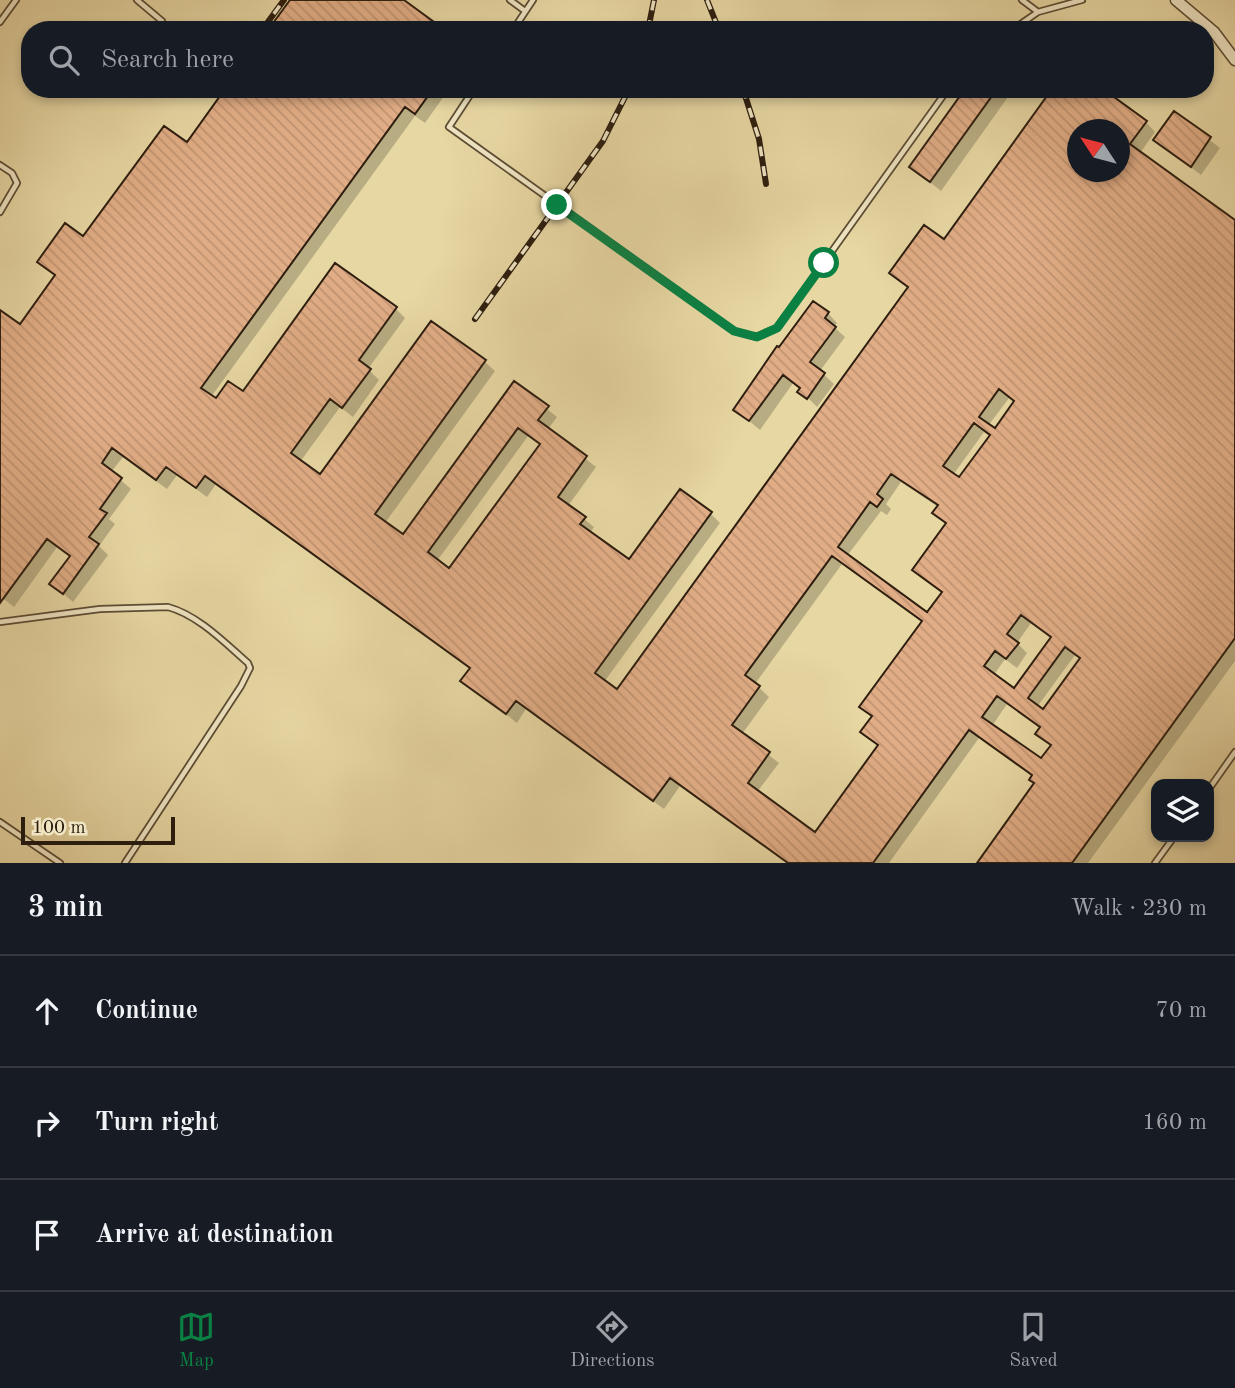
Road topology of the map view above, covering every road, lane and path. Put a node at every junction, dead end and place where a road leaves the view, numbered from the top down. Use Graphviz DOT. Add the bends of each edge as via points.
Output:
graph roads {
  1 [pos="16,0"];
  2 [pos="137,0"];
  3 [pos="510,0"];
  4 [pos="533,0"];
  5 [pos="1021,0"];
  6 [pos="1082,0"];
  7 [pos="1176,0"];
  8 [pos="525,11"];
  9 [pos="1038,12"];
  10 [pos="162,21"];
  11 [pos="519,21"];
  12 [pos="1025,21"];
  13 [pos="1201,21"];
  14 [pos="0,22"];
  15 [pos="1214,32"];
  16 [pos="1235,60"];
  17 [pos="468,98"];
  18 [pos="942,98"];
  19 [pos="0,165"];
  20 [pos="0,212"];
  21 [pos="0,622"];
  22 [pos="1235,752"];
  23 [pos="1214,782"];
  24 [pos="0,822"];
  25 [pos="1171,842"];
  26 [pos="60,863"];
  27 [pos="125,863"];
  28 [pos="1156,863"];
  1 -- 14 [label="lane"];
  2 -- 10 [label="lane"];
  3 -- 8 [label="lane"];
  4 -- 8 [label="lane"];
  5 -- 9 [label="lane"];
  6 -- 9 [label="lane"];
  7 -- 13 [label="street"];
  8 -- 11 [label="lane"];
  9 -- 12 [label="lane"];
  15 -- 16 [label="street"];
  17 -- 18 [label="lane" via="449,127 734,331 757,337 777,328"];
  19 -- 20 [label="lane" via="17,183"];
  21 -- 27 [label="lane" via="100,609 168,607 193,619 248,663 242,686"];
  22 -- 23 [label="lane"];
  24 -- 26 [label="lane"];
  25 -- 28 [label="lane"];
}
